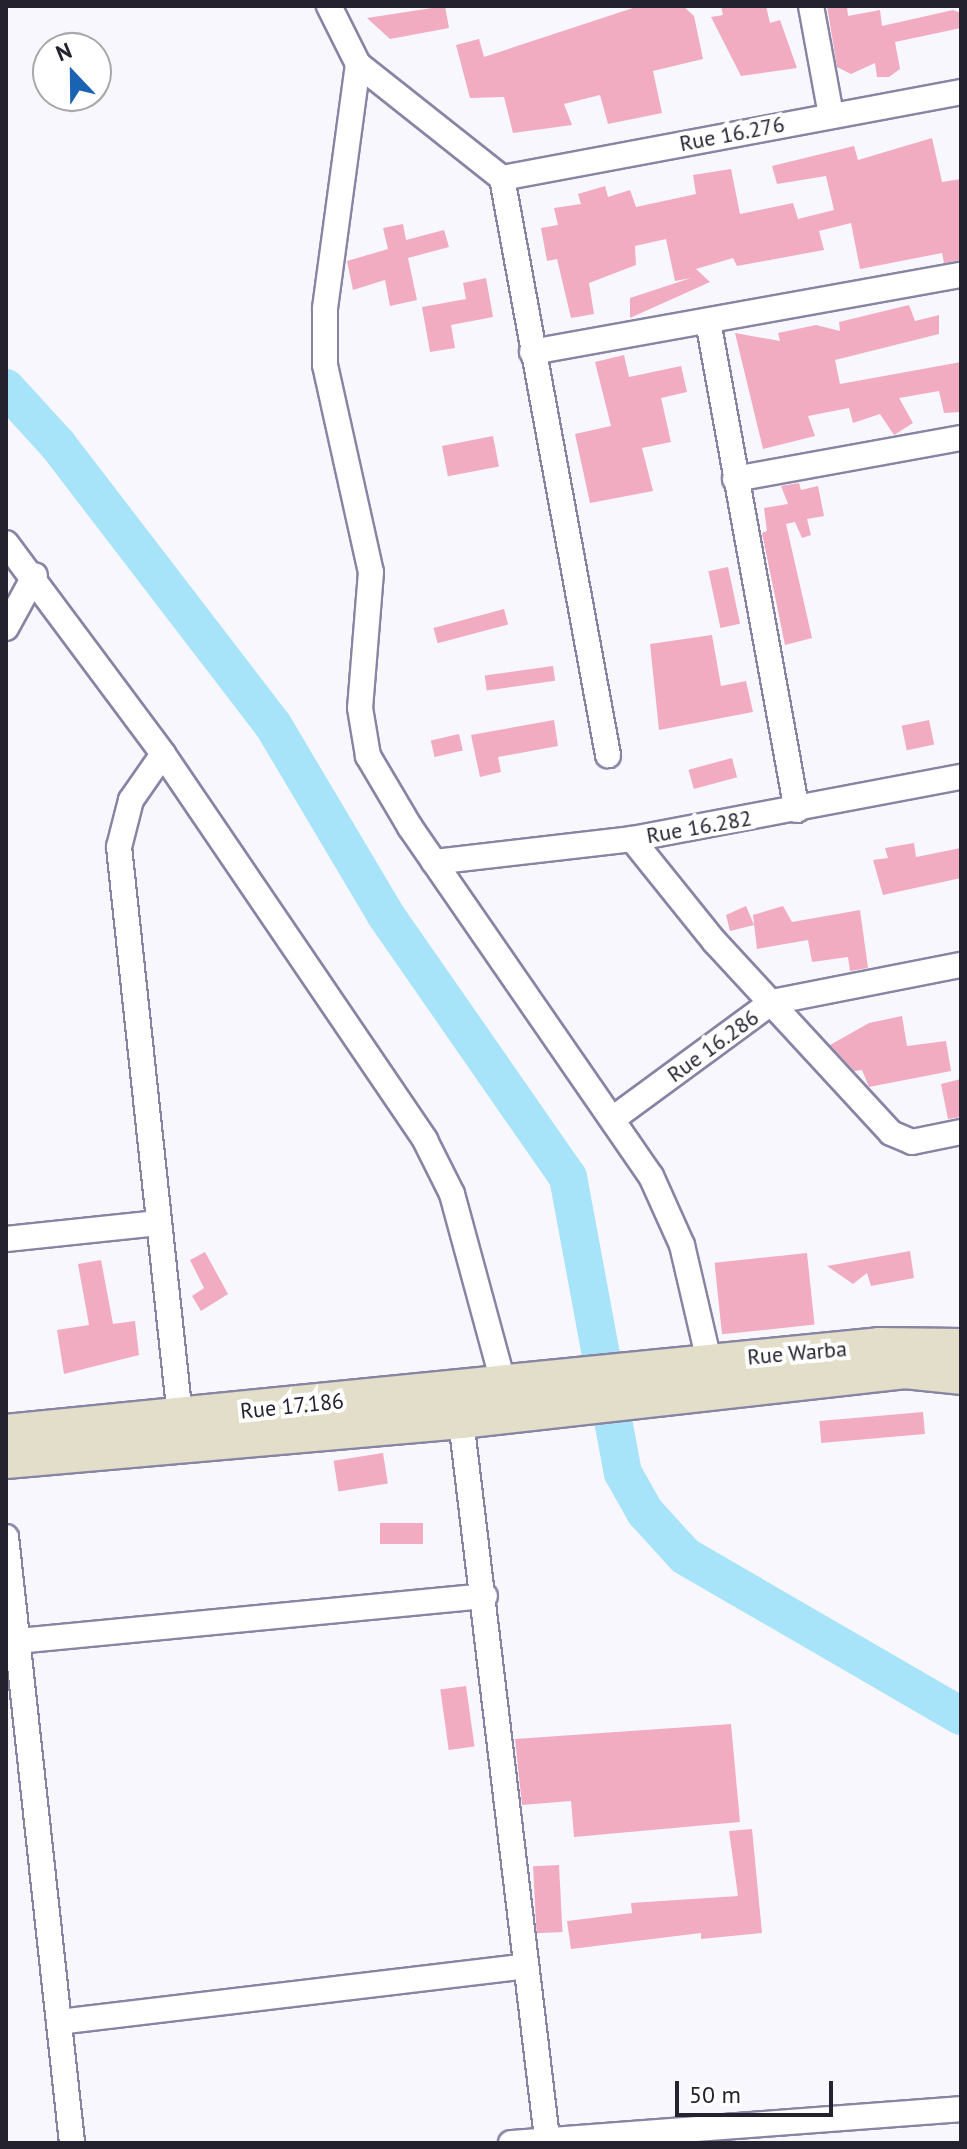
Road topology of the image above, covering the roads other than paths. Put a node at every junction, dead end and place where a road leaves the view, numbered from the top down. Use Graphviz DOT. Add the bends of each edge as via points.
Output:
graph roads {
  1 [pos="329,6"];
  2 [pos="811,6"];
  3 [pos="358,64"];
  4 [pos="961,92"];
  5 [pos="831,115"];
  6 [pos="502,178"];
  7 [pos="961,275"];
  8 [pos="708,321"];
  9 [pos="532,352"];
  10 [pos="961,438"];
  11 [pos="735,479"];
  12 [pos="6,543"];
  13 [pos="35,575"];
  14 [pos="6,628"];
  15 [pos="163,754"];
  16 [pos="608,755"];
  17 [pos="961,777"];
  18 [pos="797,810"];
  19 [pos="632,839"];
  20 [pos="434,862"];
  21 [pos="961,965"];
  22 [pos="772,1002"];
  23 [pos="614,1118"];
  24 [pos="961,1132"];
  25 [pos="158,1223"];
  26 [pos="6,1239"];
  27 [pos="961,1347"];
  28 [pos="709,1361"];
  29 [pos="961,1376"];
  30 [pos="504,1385"];
  31 [pos="634,1385"];
  32 [pos="578,1392"];
  33 [pos="180,1417"];
  34 [pos="461,1420"];
  35 [pos="6,1433"];
  36 [pos="6,1460"];
  37 [pos="6,1537"];
  38 [pos="485,1596"];
  39 [pos="18,1641"];
  40 [pos="526,1966"];
  41 [pos="59,2022"];
  42 [pos="961,2109"];
  43 [pos="699,2136"];
  44 [pos="547,2138"];
  45 [pos="72,2143"];
  46 [pos="511,2143"];
  1 -- 3 [label="street"];
  2 -- 5 [label="street"];
  3 -- 6 [label="street"];
  3 -- 20 [label="street" via="325,309 325,365 371,572 360,725 379,781"];
  4 -- 5 [label="street, Rue 16.276"];
  5 -- 6 [label="street, Rue 16.276"];
  6 -- 9 [label="street"];
  7 -- 8 [label="street"];
  8 -- 9 [label="street"];
  8 -- 11 [label="street"];
  9 -- 16 [label="street"];
  10 -- 11 [label="street"];
  11 -- 18 [label="street"];
  12 -- 13 [label="street"];
  13 -- 14 [label="street"];
  13 -- 15 [label="street"];
  15 -- 25 [label="street" via="131,800 119,847"];
  15 -- 30 [label="street" via="425,1140 452,1194"];
  17 -- 18 [label="street, Rue 16.282"];
  18 -- 19 [label="street, Rue 16.282"];
  19 -- 20 [label="street, Rue 16.282"];
  19 -- 22 [label="street"];
  20 -- 23 [label="street"];
  21 -- 22 [label="street, Rue 16.286"];
  22 -- 23 [label="street, Rue 16.286"];
  22 -- 24 [label="street" via="891,1133 912,1142"];
  23 -- 28 [label="street" via="651,1176 682,1245"];
  25 -- 26 [label="street"];
  25 -- 33 [label="street"];
  27 -- 28 [label="main road, Rue Warba" via="879,1346"];
  28 -- 31 [label="main road, Rue Warba"];
  29 -- 31 [label="main road" via="905,1370"];
  30 -- 32 [label="main road, Rue 17.186"];
  30 -- 33 [label="main road, Rue 17.186"];
  31 -- 32 [label="main road"];
  32 -- 34 [label="main road"];
  33 -- 35 [label="main road, Rue 17.186"];
  34 -- 36 [label="main road"];
  34 -- 38 [label="street"];
  37 -- 39 [label="street"];
  38 -- 39 [label="street"];
  38 -- 40 [label="street"];
  39 -- 41 [label="street"];
  40 -- 41 [label="street"];
  40 -- 44 [label="street"];
  41 -- 45 [label="street"];
  42 -- 43 [label="street"];
  43 -- 44 [label="street"];
  44 -- 46 [label="street"];
}
